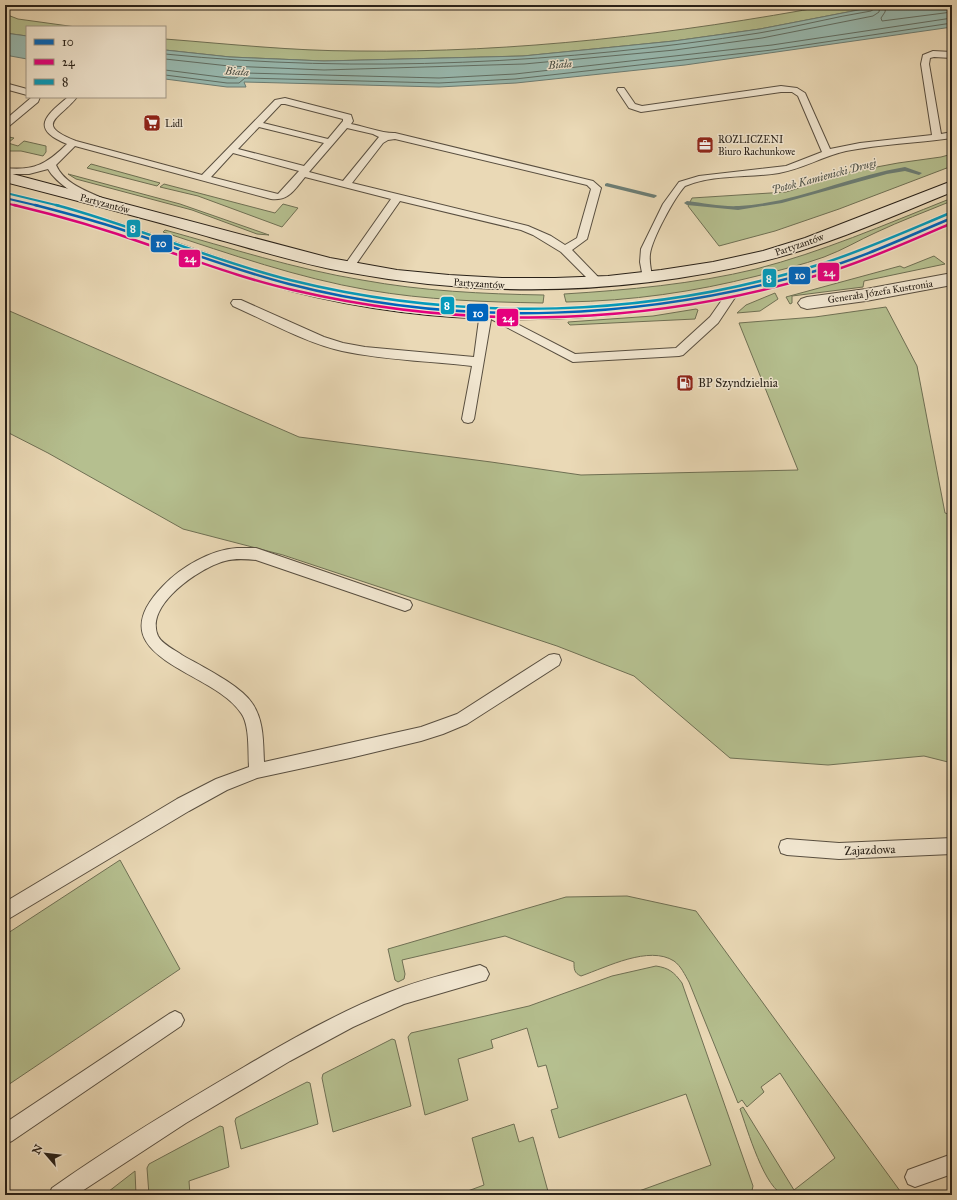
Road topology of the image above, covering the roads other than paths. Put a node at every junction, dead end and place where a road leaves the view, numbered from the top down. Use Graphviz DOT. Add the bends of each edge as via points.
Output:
graph roads {
  1 [pos="952,55"];
  2 [pos="5,86"];
  3 [pos="621,90"];
  4 [pos="26,92"];
  5 [pos="36,98"];
  6 [pos="72,98"];
  7 [pos="257,124"];
  8 [pos="5,125"];
  9 [pos="344,125"];
  10 [pos="952,135"];
  11 [pos="385,137"];
  12 [pos="937,138"];
  13 [pos="330,142"];
  14 [pos="73,143"];
  15 [pos="231,150"];
  16 [pos="827,153"];
  17 [pos="51,164"];
  18 [pos="5,171"];
  19 [pos="304,172"];
  20 [pos="5,176"];
  21 [pos="204,178"];
  22 [pos="346,184"];
  23 [pos="952,186"];
  24 [pos="397,197"];
  25 [pos="5,198"];
  26 [pos="105,203"];
  27 [pos="952,218"];
  28 [pos="566,249"];
  29 [pos="348,268"];
  30 [pos="647,276"];
  31 [pos="952,279"];
  32 [pos="598,282"];
  33 [pos="732,293"];
  34 [pos="237,303"];
  35 [pos="808,303"];
  36 [pos="486,312"];
  37 [pos="478,362"];
  38 [pos="468,419"];
  39 [pos="405,605"];
  40 [pos="554,660"];
  41 [pos="257,771"];
  42 [pos="787,846"];
  43 [pos="952,846"];
  44 [pos="5,912"];
  45 [pos="480,974"];
  46 [pos="175,1020"];
  47 [pos="5,1134"];
  48 [pos="952,1164"];
  49 [pos="915,1177"];
  50 [pos="59,1195"];
  1 -- 12 [label="lane" via="933,54 926,57"];
  2 -- 4 [label="lane"];
  3 -- 16 [label="lane" via="632,106 641,109 781,89 794,90 802,95"];
  5 -- 8 [label="lane"];
  6 -- 14 [label="lane" via="48,121 52,134"];
  7 -- 9 [label="lane" via="278,102 285,101 344,115 348,117 348,121"];
  7 -- 13 [label="lane"];
  7 -- 15 [label="lane"];
  9 -- 11 [label="lane" via="376,132"];
  9 -- 13 [label="lane"];
  10 -- 12 [label="lane"];
  11 -- 22 [label="lane"];
  11 -- 28 [label="lane" via="395,136 590,183 596,188 582,239"];
  12 -- 16 [label="lane" via="847,148"];
  13 -- 19 [label="lane"];
  14 -- 17 [label="lane"];
  14 -- 21 [label="lane"];
  15 -- 19 [label="lane"];
  15 -- 21 [label="lane"];
  16 -- 30 [label="lane" via="780,170 697,179 683,183 675,191 645,250"];
  17 -- 18 [label="lane" via="24,172"];
  17 -- 26 [label="lane" via="57,176 67,184"];
  19 -- 21 [label="lane" via="284,195 279,197"];
  19 -- 22 [label="lane"];
  20 -- 26 [label="main road, Partyzantów"];
  22 -- 24 [label="lane"];
  23 -- 30 [label="main road, Partyzantów" via="827,235 765,255 721,265"];
  24 -- 28 [label="lane" via="524,228 550,238"];
  24 -- 29 [label="lane"];
  25 -- 36 [label="main road, Partyzantów" via="86,218 232,267 313,290 392,304"];
  26 -- 29 [label="main road, Partyzantów"];
  27 -- 33 [label="main road, Partyzantów" via="822,269"];
  28 -- 32 [label="lane"];
  29 -- 32 [label="main road, Partyzantów" via="424,279 508,284"];
  30 -- 32 [label="main road, Partyzantów"];
  31 -- 35 [label="main road, Generała Józefa Kustronia"];
  33 -- 36 [label="main road, Partyzantów" via="683,302 605,310 556,313"];
  33 -- 36 [label="lane" via="714,320 679,352 573,358"];
  34 -- 37 [label="lane" via="320,340 342,347 365,352"];
  36 -- 37 [label="lane"];
  37 -- 38 [label="lane"];
  39 -- 41 [label="lane" via="256,554 240,553 199,566 171,586 161,597 151,617 150,636 164,651 244,704 253,723"];
  40 -- 41 [label="lane" via="462,719 443,727 364,748"];
  41 -- 44 [label="lane" via="222,784 183,805"];
  42 -- 43 [label="lane, Zajazdowa" via="839,851"];
  45 -- 50 [label="lane" via="380,1005 310,1040 138,1140"];
  46 -- 47 [label="lane"];
  48 -- 49 [label="lane"];
}
